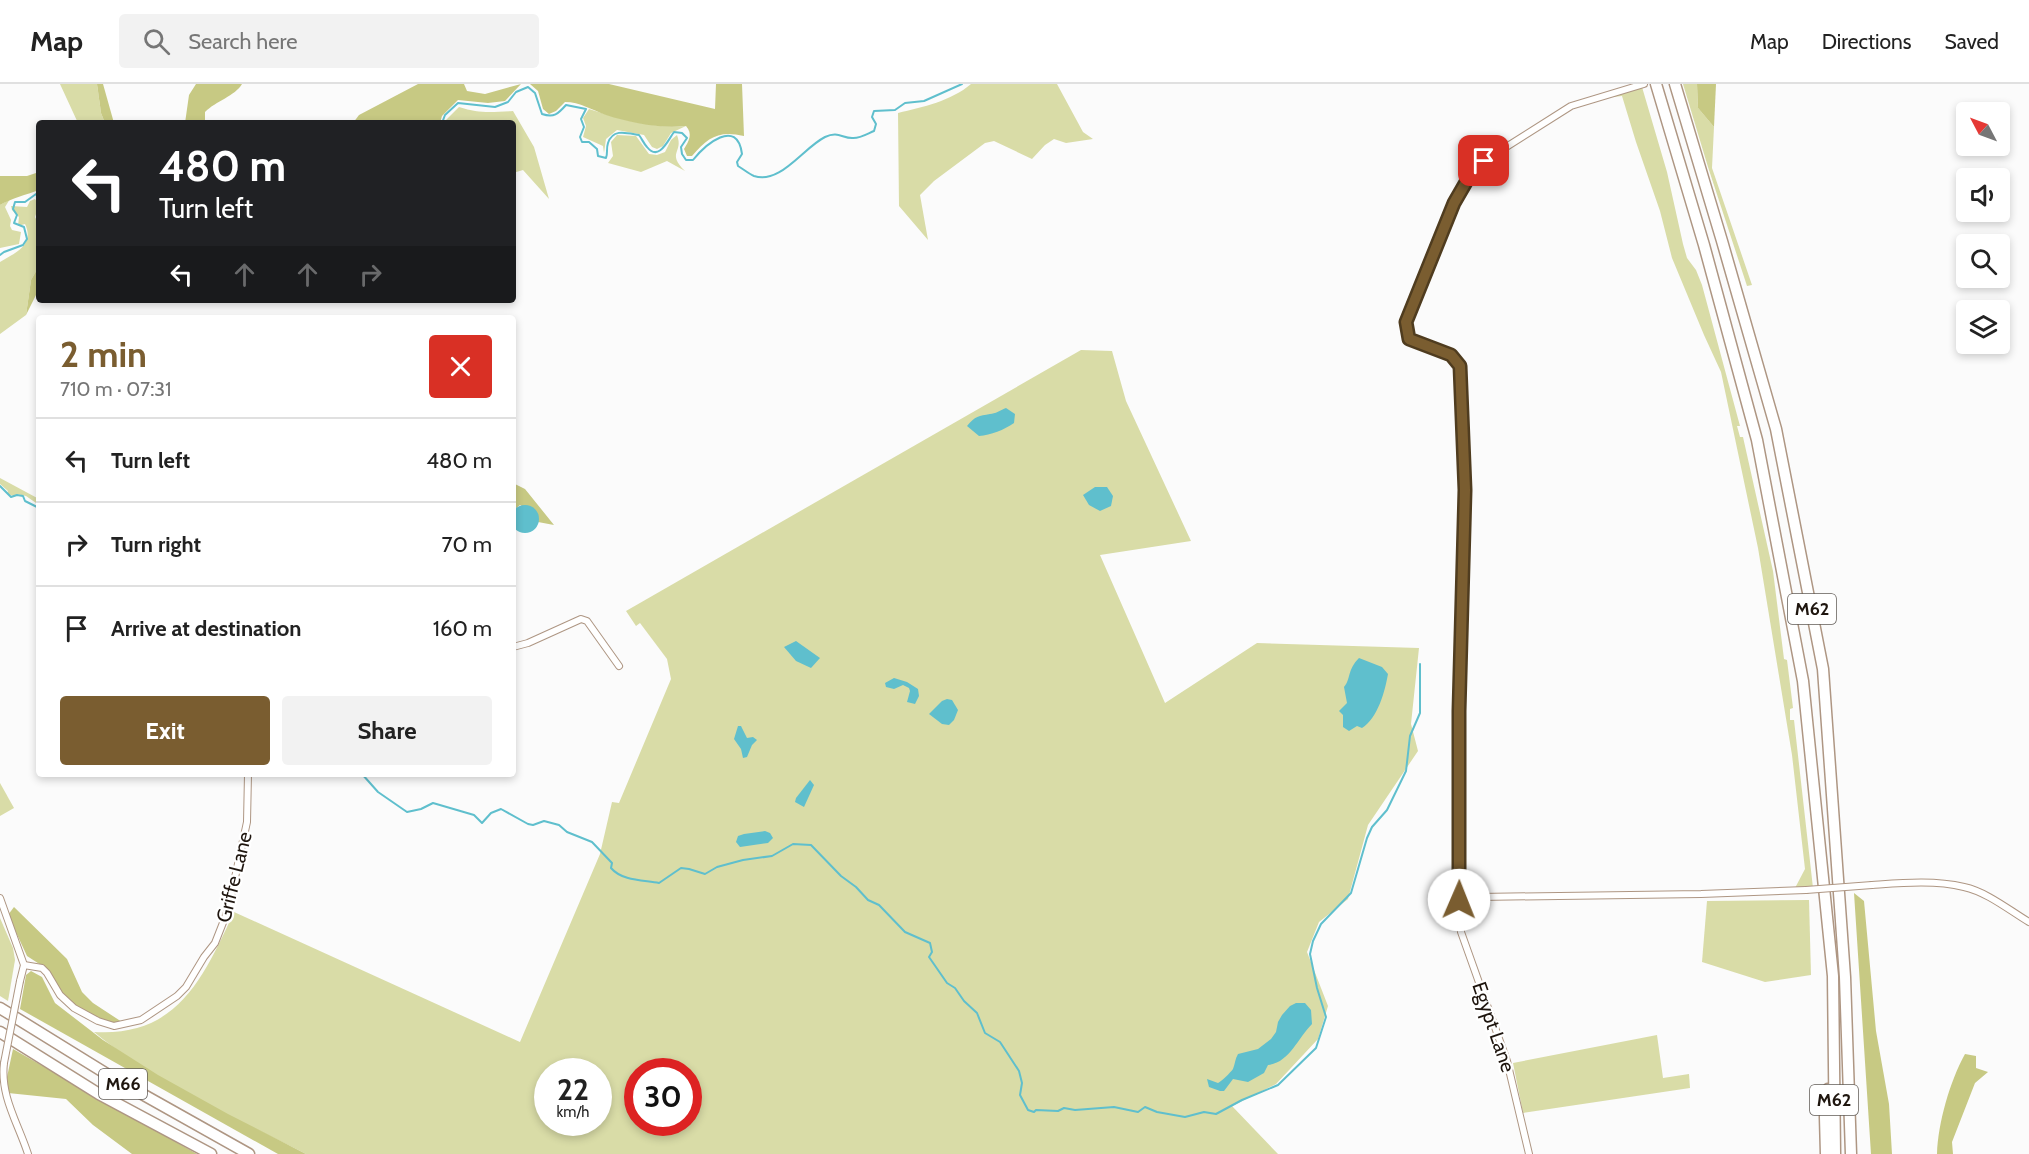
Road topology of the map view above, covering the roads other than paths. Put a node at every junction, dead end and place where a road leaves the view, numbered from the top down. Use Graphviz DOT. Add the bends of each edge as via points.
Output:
graph roads {
  1 [pos="1644,84"];
  2 [pos="1656,84"];
  3 [pos="1675,84"];
  4 [pos="516,646"];
  5 [pos="619,666"];
  6 [pos="248,777"];
  7 [pos="0,898"];
  8 [pos="1459,900"];
  9 [pos="2029,922"];
  10 [pos="24,964"];
  11 [pos="0,1008"];
  12 [pos="0,1032"];
  13 [pos="1833,1047"];
  14 [pos="1851,1153"];
  15 [pos="28,1154"];
  16 [pos="210,1154"];
  17 [pos="249,1154"];
  18 [pos="1529,1154"];
  19 [pos="1826,1154"];
  20 [pos="1835,1154"];
  1 -- 8 [label="street, Egypt Lane" via="1571,106 1484,161 1454,203 1406,322 1409,339 1451,355 1460,366 1465,490"];
  2 -- 13 [label="highway, M62" via="1757,440 1803,681 1833,976"];
  3 -- 14 [label="highway, M62" via="1776,429 1823,669 1845,977"];
  4 -- 5 [label="street" via="581,619 587,621"];
  6 -- 10 [label="street, Griffe Lane" via="247,822 228,910 215,943 177,996 141,1020 114,1026 74,1008 42,968"];
  7 -- 10 [label="street"];
  8 -- 9 [label="street, bridge" via="1806,890 1918,882 1965,887"];
  8 -- 18 [label="street, Egypt Lane" via="1461,932 1507,1061"];
  10 -- 15 [label="street, bridge" via="1,1075 2,1088"];
  11 -- 17 [label="highway, M66" via="110,1076"];
  12 -- 16 [label="highway, M66" via="99,1094"];
  13 -- 19 [label="highway" via="1825,1117"];
  13 -- 20 [label="highway, M62"];
}
